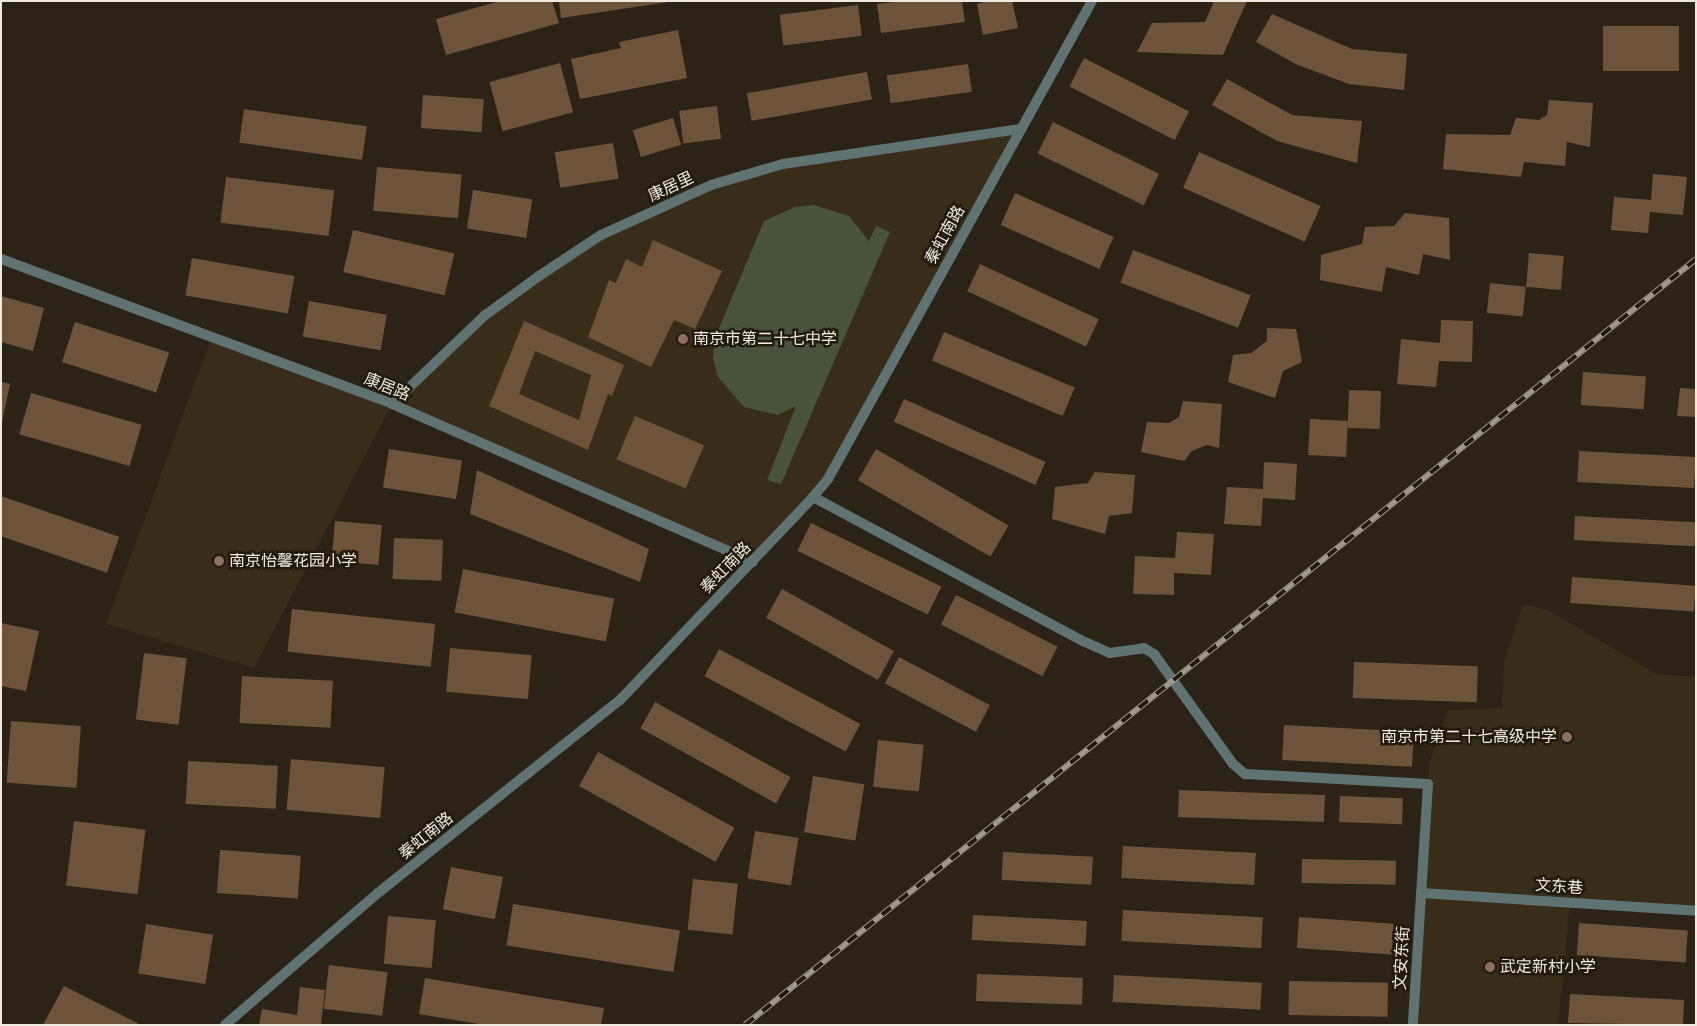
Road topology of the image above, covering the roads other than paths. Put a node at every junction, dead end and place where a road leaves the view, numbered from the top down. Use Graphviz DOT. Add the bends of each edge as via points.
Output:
graph roads {
  1 [pos="1092,1"];
  2 [pos="1021,129"];
  3 [pos="1,259"];
  4 [pos="392,404"];
  5 [pos="813,497"];
  6 [pos="754,562"];
  7 [pos="1421,892"];
  8 [pos="1696,911"];
  9 [pos="225,1025"];
  10 [pos="1413,1025"];
  1 -- 2 [label="street, 秦虹南路"];
  2 -- 4 [label="street, 康居里" via="783,164 711,185 601,235 539,276 484,316"];
  2 -- 5 [label="street, 秦虹南路" via="828,479"];
  3 -- 4 [label="street, 康居路"];
  4 -- 6 [label="street, 康居路"];
  5 -- 6 [label="street, 秦虹南路"];
  5 -- 7 [label="street, 文安东街" via="1085,642 1110,653 1144,648 1154,654 1233,764 1245,774 1428,784"];
  6 -- 9 [label="street, 秦虹南路" via="620,700 378,893"];
  7 -- 8 [label="street, 文东巷"];
  7 -- 10 [label="street, 文安东街"];
}
